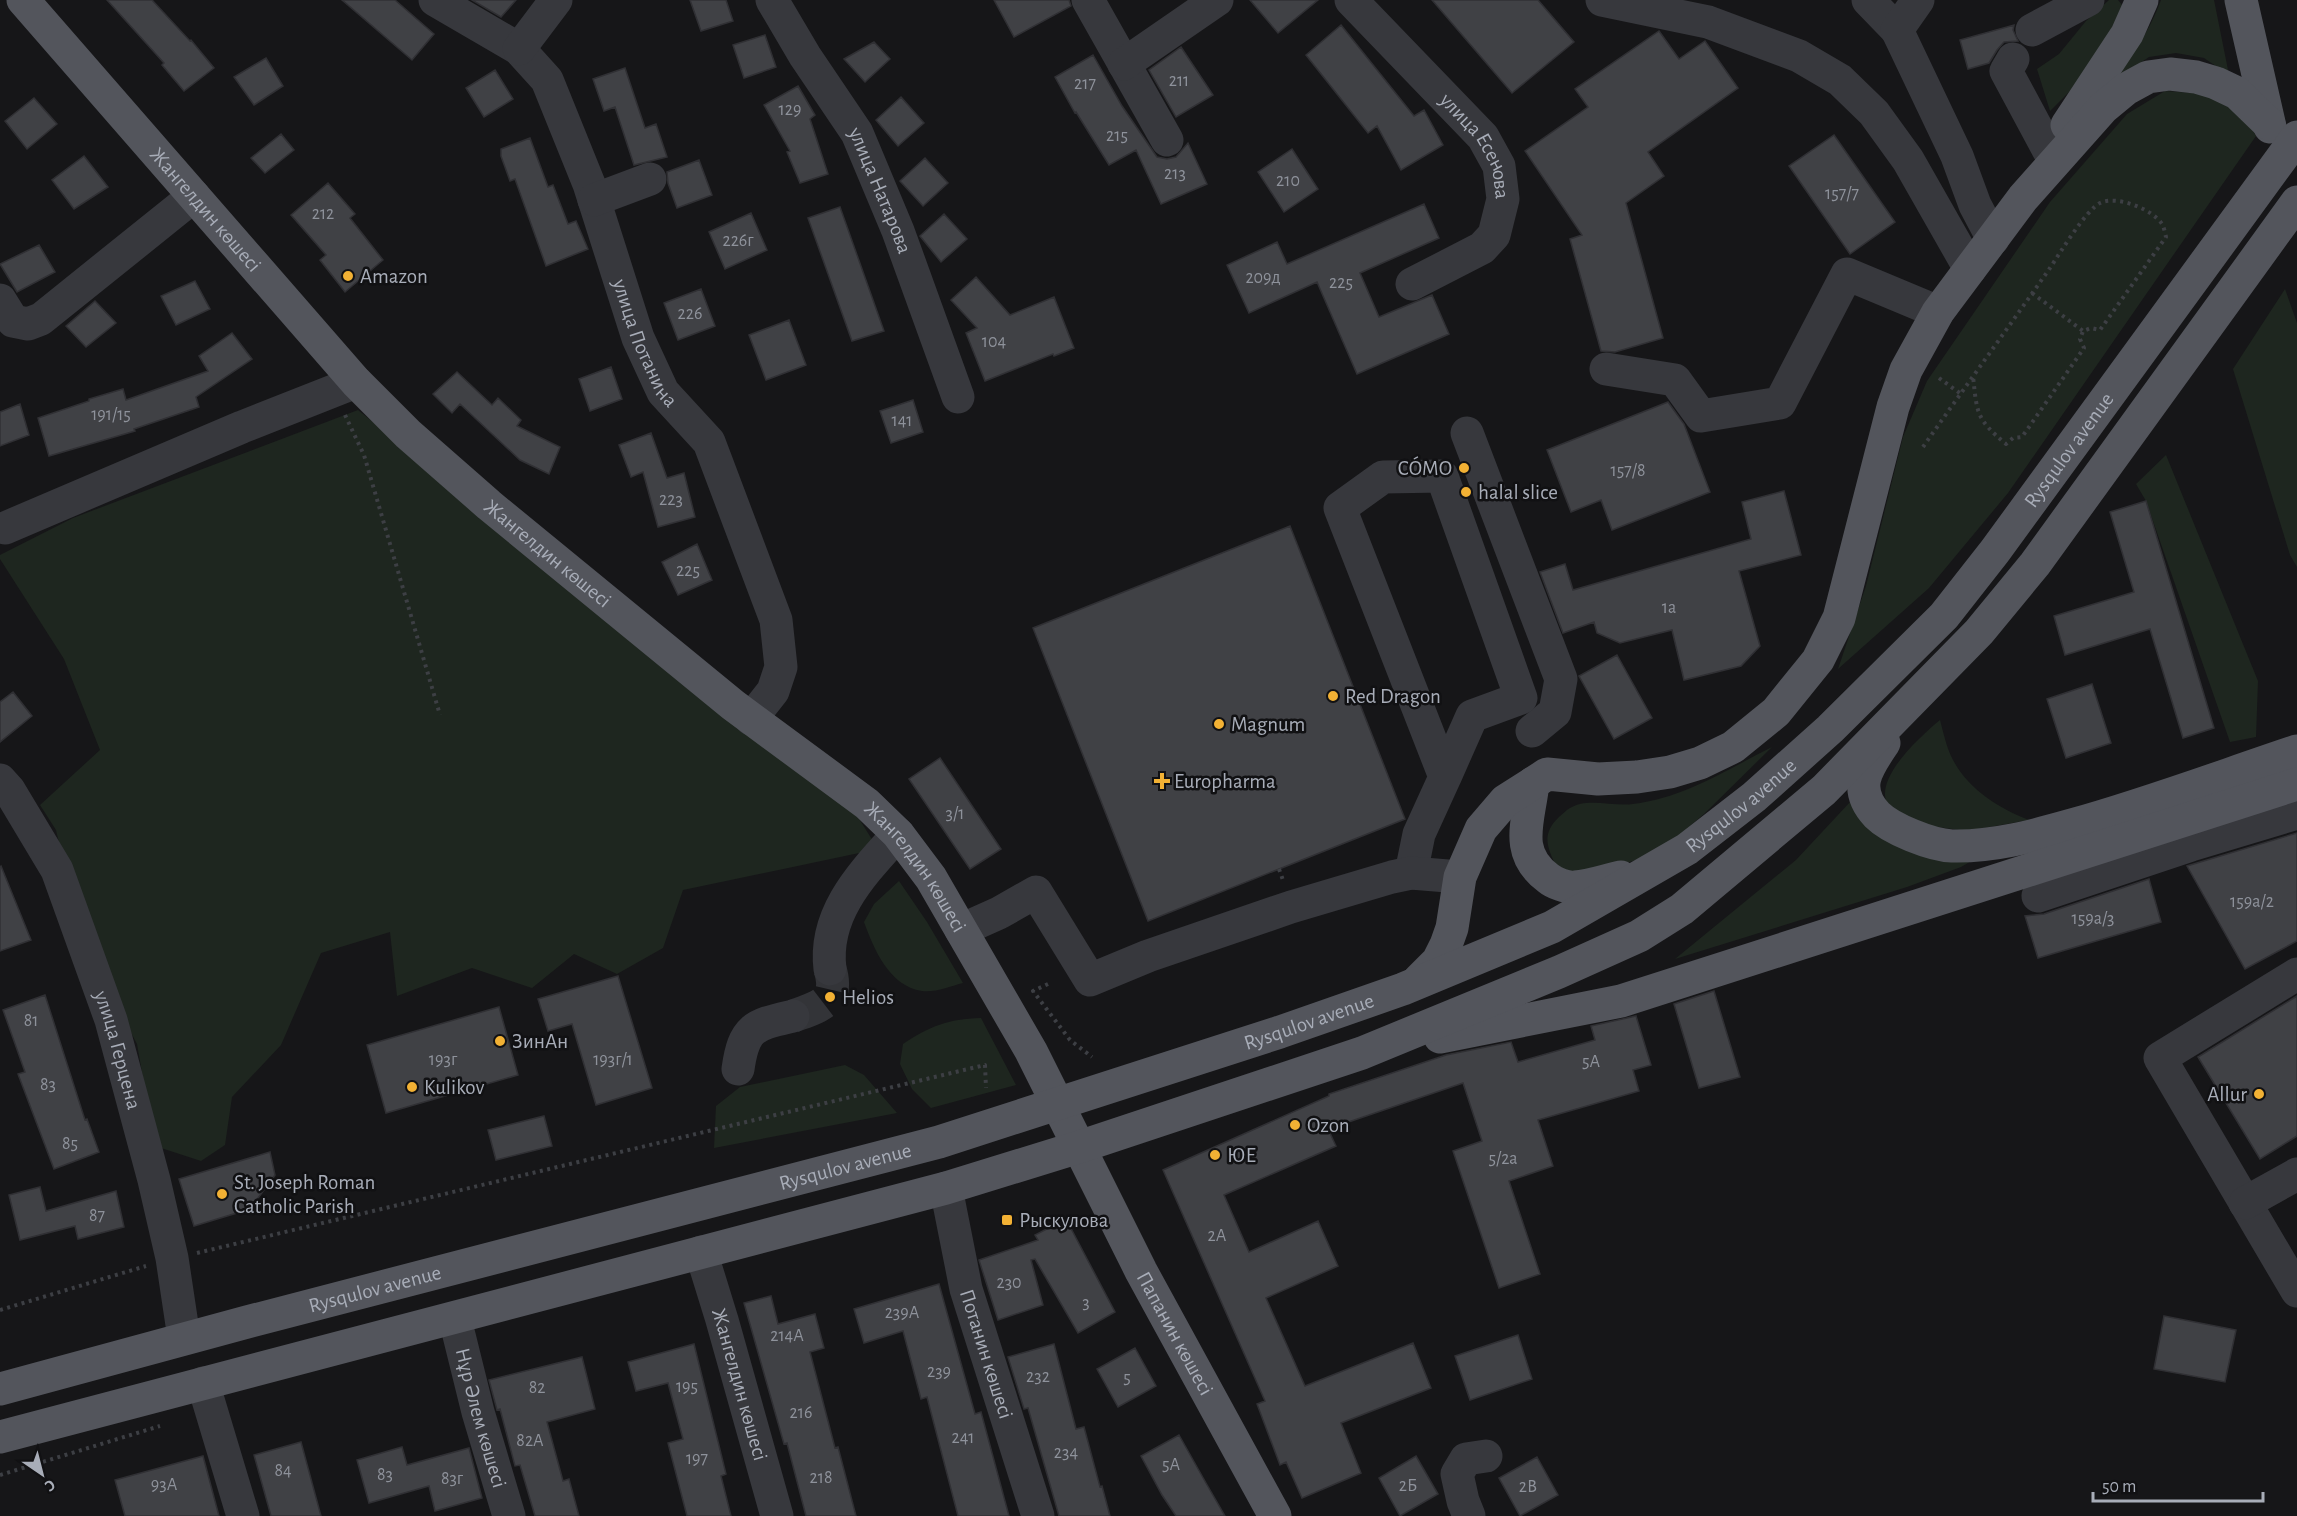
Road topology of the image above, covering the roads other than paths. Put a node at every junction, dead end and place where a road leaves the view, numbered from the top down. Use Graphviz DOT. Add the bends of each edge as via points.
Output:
graph roads {
  1 [pos="23,0"];
  2 [pos="435,0"];
  3 [pos="556,0"];
  4 [pos="772,0"];
  5 [pos="1088,0"];
  6 [pos="1217,0"];
  7 [pos="1351,0"];
  8 [pos="1602,0"];
  9 [pos="1868,0"];
  10 [pos="1918,0"];
  11 [pos="2088,0"];
  12 [pos="2142,0"];
  13 [pos="2241,0"];
  14 [pos="1897,30"];
  15 [pos="2032,30"];
  16 [pos="519,50"];
  17 [pos="2013,59"];
  18 [pos="1124,64"];
  19 [pos="2283,130"];
  20 [pos="1167,140"];
  21 [pos="2049,151"];
  22 [pos="650,179"];
  23 [pos="194,196"];
  24 [pos="2023,198"];
  25 [pos="594,200"];
  26 [pos="2297,202"];
  27 [pos="2297,225"];
  28 [pos="1993,238"];
  29 [pos="1970,269"];
  30 [pos="1412,284"];
  31 [pos="0,300"];
  32 [pos="1938,312"];
  33 [pos="1606,369"];
  34 [pos="345,387"];
  35 [pos="958,397"];
  36 [pos="1467,433"];
  37 [pos="5,528"];
  38 [pos="1521,698"];
  39 [pos="1913,699"];
  40 [pos="751,719"];
  41 [pos="1532,731"];
  42 [pos="2297,751"];
  43 [pos="1445,777"];
  44 [pos="1540,779"];
  45 [pos="2297,784"];
  46 [pos="3,789"];
  47 [pos="2297,813"];
  48 [pos="2184,820"];
  49 [pos="898,834"];
  50 [pos="1654,869"];
  51 [pos="1411,873"];
  52 [pos="1460,877"];
  53 [pos="2038,896"];
  54 [pos="961,930"];
  55 [pos="830,969"];
  56 [pos="2297,974"];
  57 [pos="1414,985"];
  58 [pos="794,1016"];
  59 [pos="1362,1053"];
  60 [pos="738,1069"];
  61 [pos="1058,1105"];
  62 [pos="1079,1147"];
  63 [pos="2297,1174"];
  64 [pos="946,1188"];
  65 [pos="2246,1203"];
  66 [pos="637,1222"];
  67 [pos="701,1252"];
  68 [pos="2297,1291"];
  69 [pos="310,1306"];
  70 [pos="455,1318"];
  71 [pos="184,1338"];
  72 [pos="203,1383"];
  73 [pos="12,1385"];
  74 [pos="133,1401"];
  75 [pos="0,1411"];
  76 [pos="0,1437"];
  77 [pos="1486,1456"];
  78 [pos="243,1516"];
  79 [pos="509,1516"];
  80 [pos="777,1516"];
  81 [pos="1038,1516"];
  82 [pos="1275,1516"];
  83 [pos="1469,1516"];
  1 -- 23 [label="main road, Жангелдин көшесі"];
  2 -- 16 [label="street, улица Потанина"];
  3 -- 16 [label="street"];
  4 -- 35 [label="street, улица Натарова" via="857,133 898,231"];
  5 -- 18 [label="street"];
  6 -- 18 [label="street"];
  7 -- 30 [label="street, улица Есенова" via="1483,137 1499,166 1503,199 1494,236 1482,248"];
  8 -- 29 [label="street" via="1708,22 1799,57 1840,80 1874,113 1908,160"];
  9 -- 14 [label="street"];
  10 -- 14 [label="street"];
  11 -- 15 [label="street"];
  12 -- 21 [label="main road" via="2127,34"];
  13 -- 19 [label="main road"];
  14 -- 28 [label="street"];
  16 -- 25 [label="street, улица Потанина" via="547,80"];
  17 -- 21 [label="street" via="2006,71"];
  18 -- 20 [label="street"];
  19 -- 24 [label="main road" via="2237,93 2216,83 2170,74 2148,77 2103,108"];
  19 -- 27 [label="main road"];
  19 -- 50 [label="main road, Rysqulov avenue" via="1995,551 1944,616 1830,729 1754,797 1687,849"];
  21 -- 24 [label="main road"];
  22 -- 25 [label="street"];
  23 -- 31 [label="street" via="41,319 27,324 13,321"];
  23 -- 34 [label="main road, Жангелдин көшесі"];
  24 -- 28 [label="main road"];
  25 -- 40 [label="street, улица Потанина" via="638,338 663,392 709,442 776,620 781,667 773,691"];
  26 -- 39 [label="main road, Rysqulov avenue" via="2035,564 1979,632"];
  28 -- 29 [label="main road"];
  29 -- 32 [label="main road"];
  32 -- 33 [label="street" via="1847,274 1780,403 1701,416 1675,380"];
  32 -- 44 [label="main road" via="1906,370 1893,407 1839,618 1818,660 1776,712 1733,747 1670,772 1598,779"];
  34 -- 37 [label="street"];
  34 -- 40 [label="main road, Жангелдин көшесі" via="408,434"];
  36 -- 41 [label="street" via="1561,679 1555,712"];
  38 -- 41 [label="street"];
  38 -- 43 [label="street" via="1472,716"];
  38 -- 43 [label="street" via="1442,476 1383,477 1340,508"];
  39 -- 48 [label="main road" via="1865,770 1863,789 1871,807 1886,824 1950,846 2013,841 2102,817"];
  39 -- 59 [label="main road, Rysqulov avenue" via="1824,790 1682,909 1639,936 1559,972"];
  40 -- 49 [label="main road, Жангелдин көшесі" via="867,804"];
  41 -- 44 [label="street"];
  42 -- 48 [label="main road"];
  43 -- 51 [label="street" via="1419,834"];
  44 -- 50 [label="main road" via="1525,836 1527,854 1552,881 1572,888"];
  44 -- 52 [label="main road" via="1505,801 1481,829"];
  45 -- 48 [label="main road"];
  46 -- 71 [label="street, улица Герцена" via="57,870 111,1020 172,1258"];
  47 -- 48 [label="street"];
  48 -- 53 [label="street"];
  48 -- 59 [label="main road" via="1621,1001"];
  49 -- 54 [label="main road, Жангелдин көшесі" via="931,878"];
  49 -- 55 [label="street" via="866,869 835,916 828,951"];
  50 -- 57 [label="main road, Rysqulov avenue" via="1552,927"];
  51 -- 52 [label="street"];
  51 -- 54 [label="street" via="1290,907 1090,980 1036,892"];
  52 -- 57 [label="main road" via="1446,945 1438,961"];
  54 -- 61 [label="main road, Жангелдин көшесі"];
  56 -- 65 [label="street" via="2160,1058"];
  57 -- 61 [label="main road, Rysqulov avenue"];
  58 -- 60 [label="street" via="760,1024 746,1037"];
  59 -- 62 [label="main road, Rysqulov avenue"];
  61 -- 62 [label="main road, Жангелдин көшесі"];
  61 -- 66 [label="main road, Rysqulov avenue" via="939,1142"];
  62 -- 64 [label="main road, Rysqulov avenue"];
  62 -- 82 [label="main road, Папанин көшесі"];
  63 -- 65 [label="street"];
  64 -- 67 [label="main road, Rysqulov avenue"];
  64 -- 81 [label="street, Потанин көшесі" via="966,1288"];
  65 -- 68 [label="street"];
  66 -- 69 [label="main road, Rysqulov avenue"];
  66 -- 70 [label="main road" via="633,1235 464,1282 457,1288"];
  67 -- 70 [label="main road, Rysqulov avenue"];
  67 -- 80 [label="street, Жангелдин көшесі"];
  69 -- 71 [label="main road, Rysqulov avenue"];
  69 -- 74 [label="main road" via="305,1327 137,1373 131,1377"];
  70 -- 72 [label="main road, Rysqulov avenue"];
  70 -- 79 [label="street, Нұр Әлем көшесі"];
  71 -- 73 [label="main road, Rysqulov avenue"];
  72 -- 74 [label="main road, Rysqulov avenue"];
  72 -- 78 [label="street"];
  73 -- 75 [label="main road" via="29,1398 25,1404"];
  74 -- 76 [label="main road, Rysqulov avenue"];
  77 -- 83 [label="street" via="1466,1459 1457,1474"];
}
